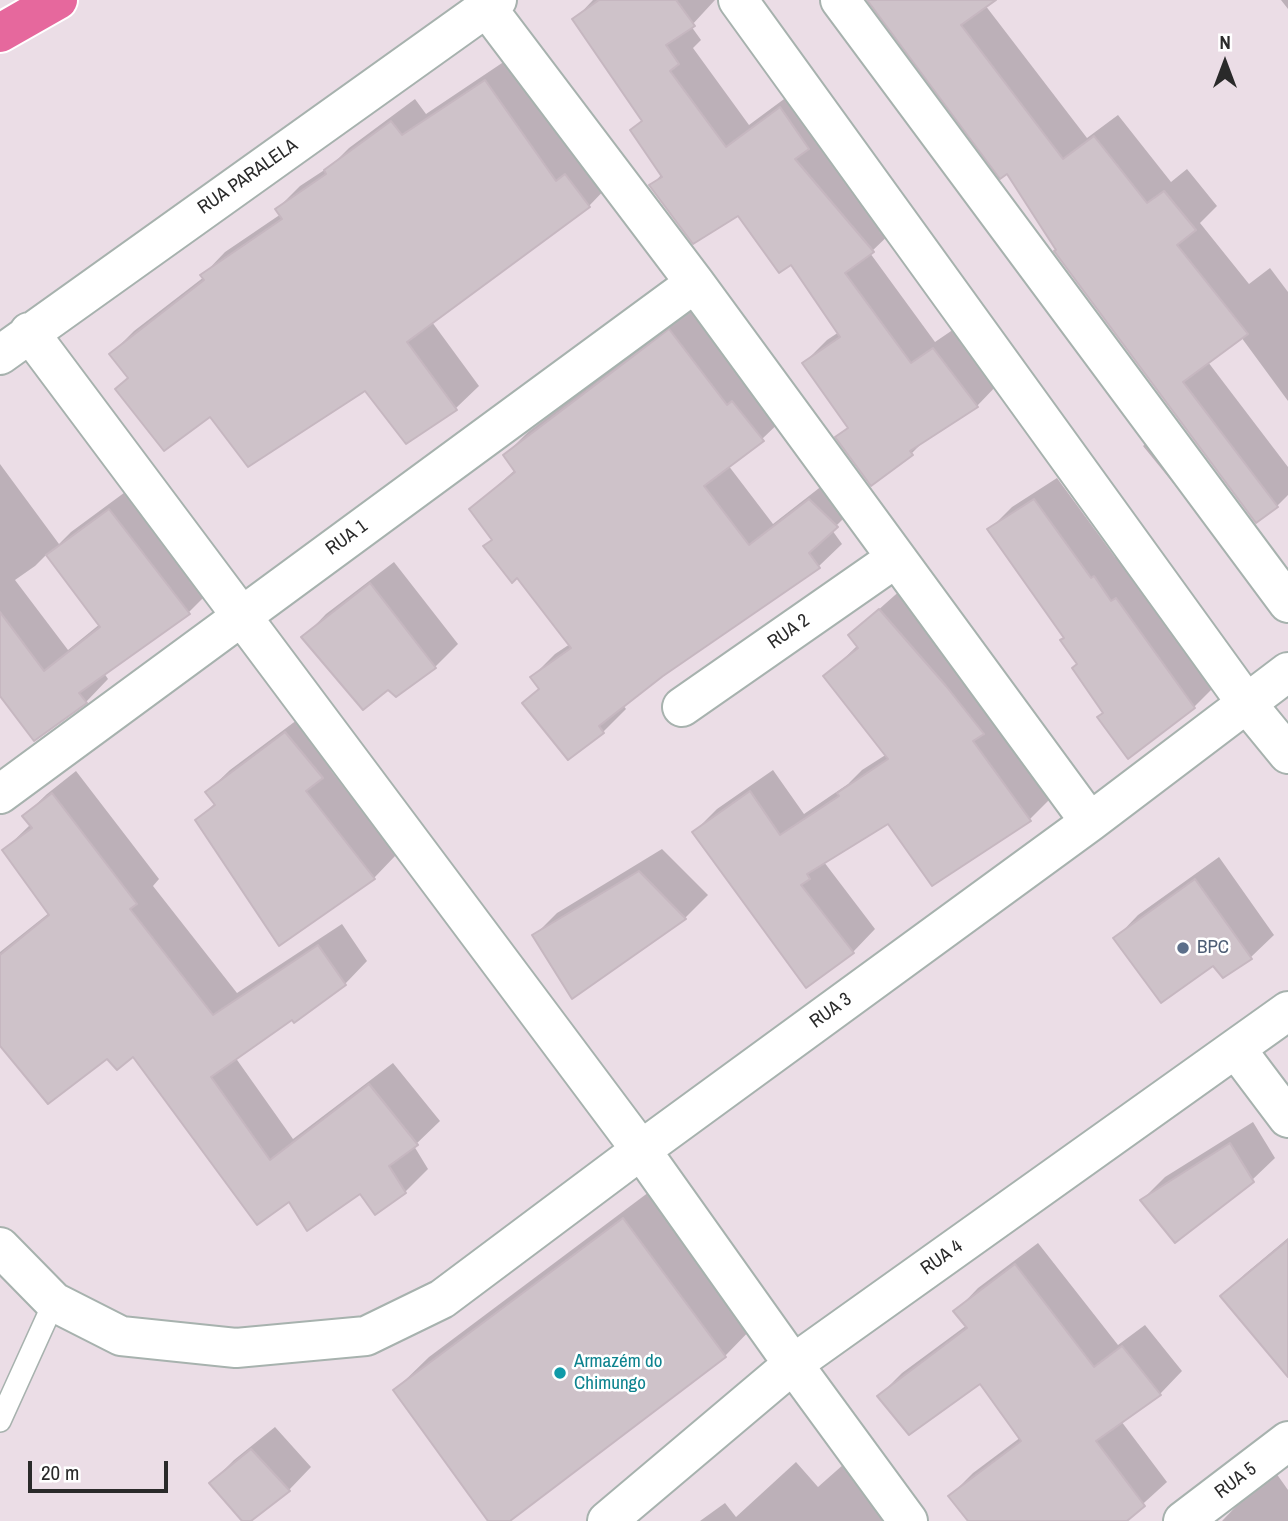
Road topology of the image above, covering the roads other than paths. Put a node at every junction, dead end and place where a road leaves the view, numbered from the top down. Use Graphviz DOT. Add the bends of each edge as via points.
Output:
graph roads {
  1 [pos="58,0"];
  2 [pos="738,0"];
  3 [pos="840,0"];
  4 [pos="492,4"];
  5 [pos="0,33"];
  6 [pos="695,283"];
  7 [pos="15,344"];
  8 [pos="896,558"];
  9 [pos="1288,603"];
  10 [pos="241,615"];
  11 [pos="1288,672"];
  12 [pos="1247,704"];
  13 [pos="682,707"];
  14 [pos="1288,754"];
  15 [pos="0,794"];
  16 [pos="1090,822"];
  17 [pos="1288,1011"];
  18 [pos="1236,1049"];
  19 [pos="1288,1118"];
  20 [pos="641,1150"];
  21 [pos="0,1247"];
  22 [pos="54,1302"];
  23 [pos="793,1364"];
  24 [pos="0,1421"];
  25 [pos="1288,1441"];
  26 [pos="607,1521"];
  27 [pos="908,1521"];
  28 [pos="1183,1521"];
  1 -- 5 [label="main road"];
  2 -- 12 [label="street"];
  3 -- 9 [label="street"];
  4 -- 6 [label="street"];
  4 -- 7 [label="street, RUA PARALELA"];
  6 -- 8 [label="street"];
  6 -- 10 [label="street, RUA 1"];
  7 -- 10 [label="street"];
  8 -- 13 [label="street, RUA 2"];
  8 -- 16 [label="street"];
  10 -- 15 [label="street, RUA 1"];
  10 -- 20 [label="street"];
  11 -- 12 [label="street, RUA 3"];
  12 -- 14 [label="street"];
  12 -- 16 [label="street, RUA 3"];
  16 -- 20 [label="street, RUA 3"];
  17 -- 18 [label="street, RUA 4"];
  18 -- 19 [label="street"];
  18 -- 23 [label="street, RUA 4"];
  20 -- 22 [label="street, RUA 3" via="442,1298 366,1336 236,1348 121,1336"];
  20 -- 23 [label="street"];
  21 -- 22 [label="street"];
  22 -- 24 [label="lane"];
  23 -- 26 [label="street, RUA 4"];
  23 -- 27 [label="street"];
  25 -- 28 [label="street, RUA 5"];
}
